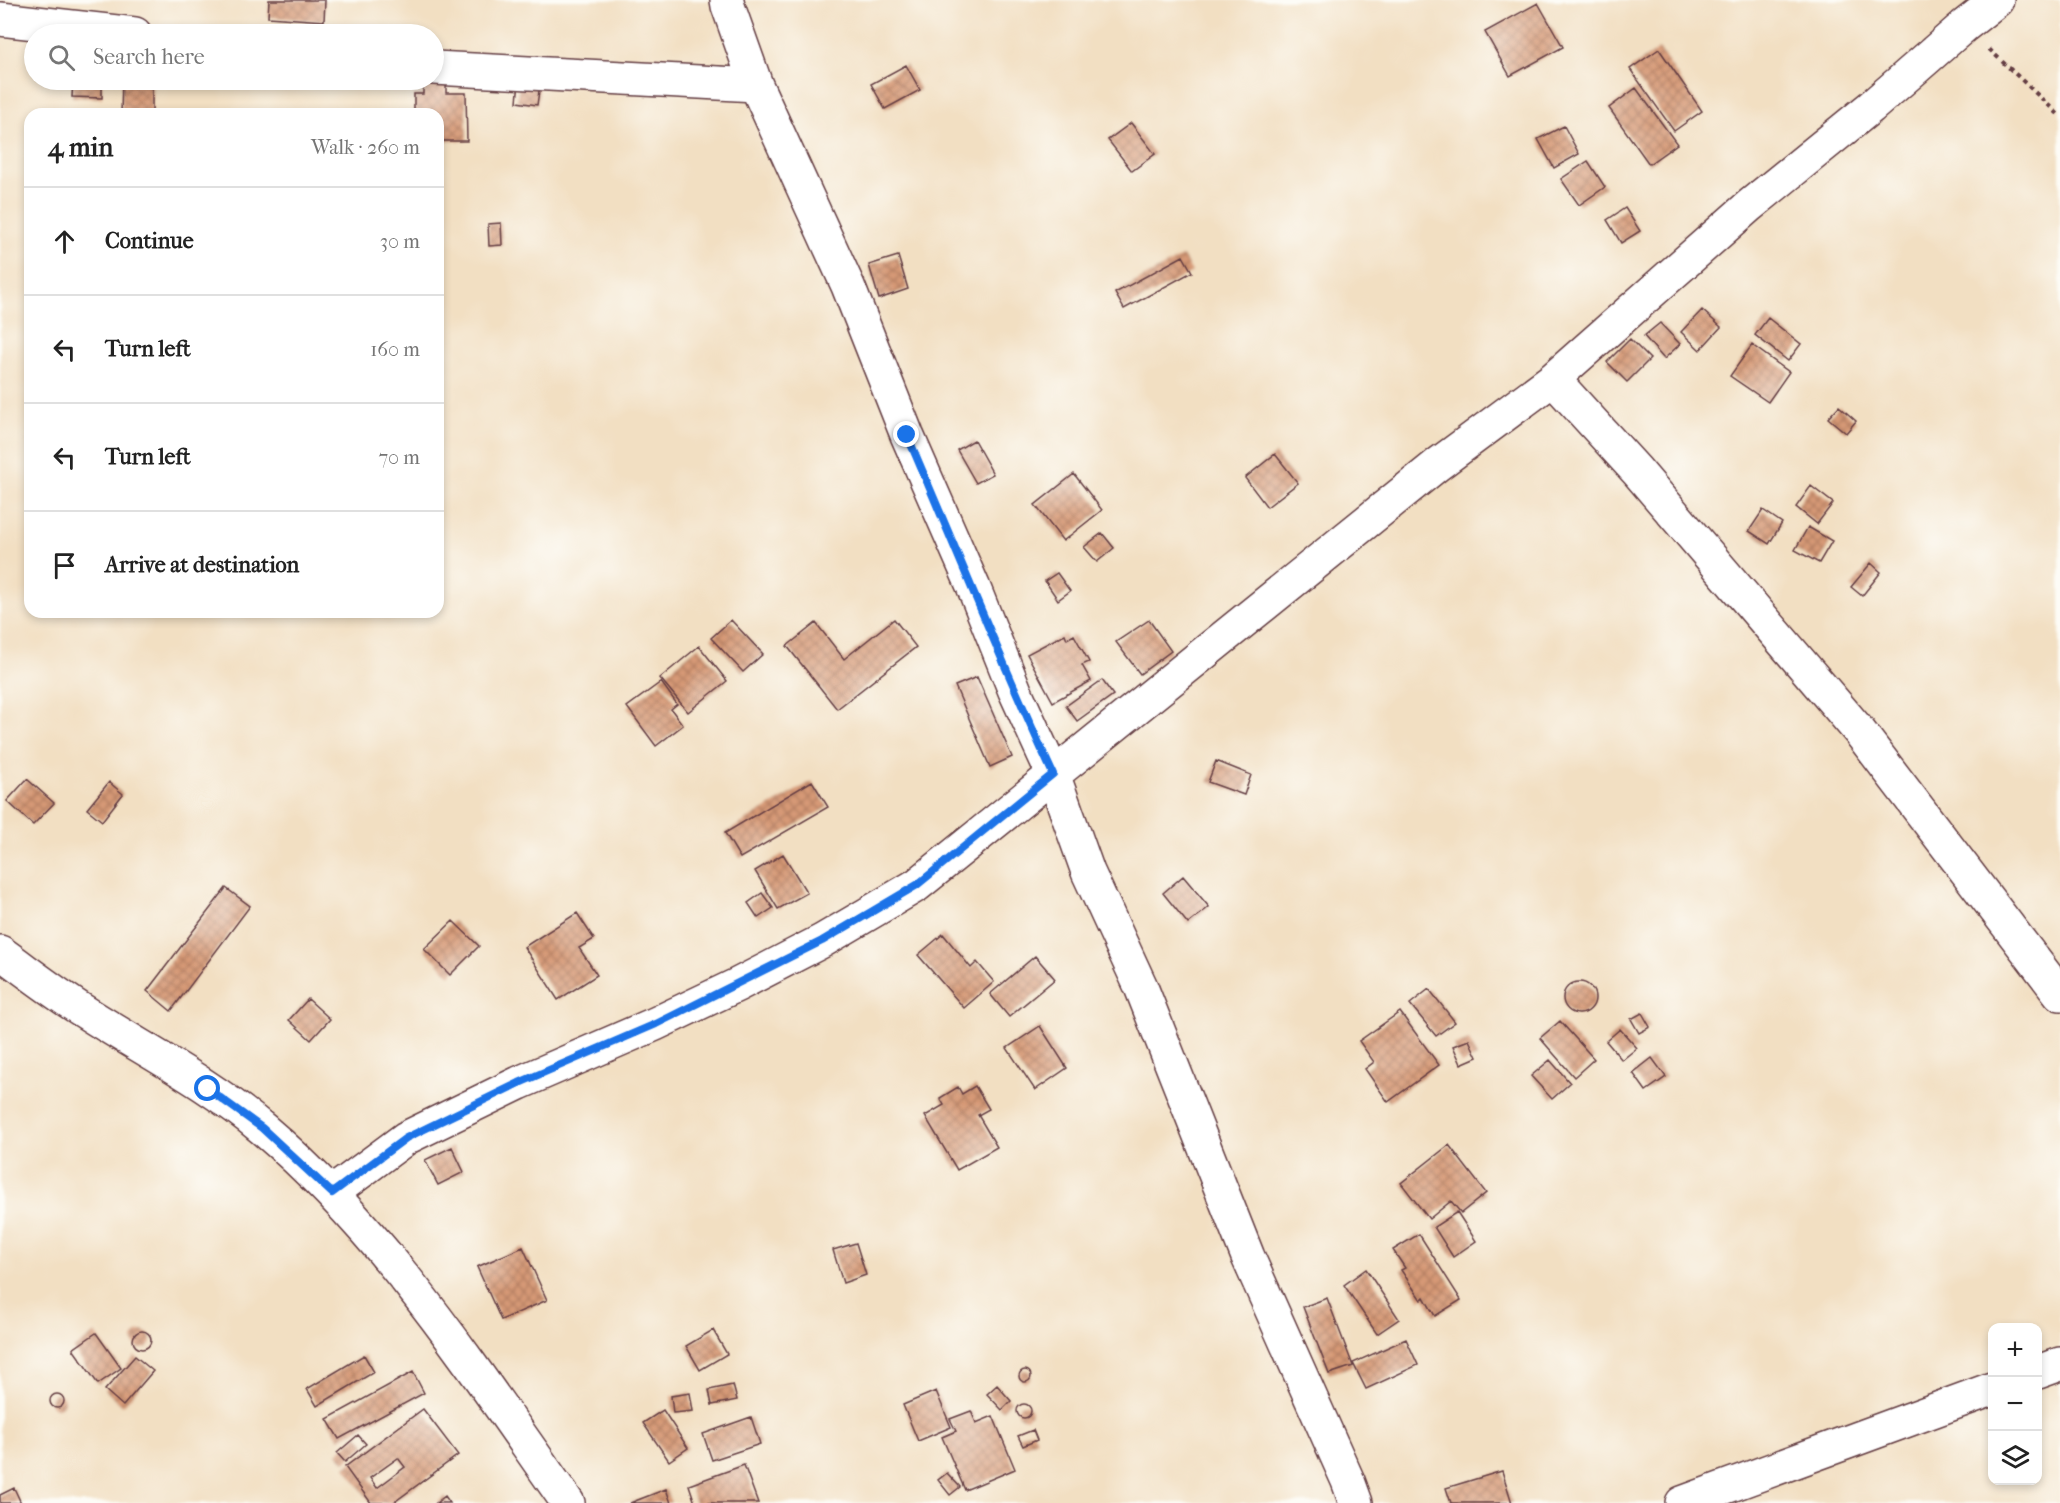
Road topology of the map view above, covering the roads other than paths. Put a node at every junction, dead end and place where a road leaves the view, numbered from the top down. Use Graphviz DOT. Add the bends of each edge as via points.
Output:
graph roads {
  1 [pos="727,0"];
  2 [pos="1997,0"];
  3 [pos="0,19"];
  4 [pos="45,24"];
  5 [pos="444,69"];
  6 [pos="756,85"];
  7 [pos="1553,379"];
  8 [pos="1053,774"];
  9 [pos="2,959"];
  10 [pos="2060,994"];
  11 [pos="332,1193"];
  12 [pos="2060,1364"];
  13 [pos="2042,1370"];
  14 [pos="1988,1390"];
  15 [pos="568,1503"];
  16 [pos="1356,1503"];
  17 [pos="1682,1503"];
  1 -- 6 [label="street"];
  2 -- 7 [label="street" via="1749,206"];
  3 -- 4 [label="street"];
  5 -- 6 [label="street"];
  6 -- 8 [label="street" via="848,286 907,435"];
  7 -- 8 [label="street" via="1437,465"];
  7 -- 10 [label="street" via="1860,731"];
  8 -- 11 [label="street" via="917,885 822,941 656,1024 519,1083 406,1138"];
  8 -- 16 [label="street" via="1088,872 1141,987 1248,1257"];
  9 -- 11 [label="street" via="208,1089 262,1128"];
  11 -- 15 [label="street" via="397,1267"];
  12 -- 13 [label="street"];
  14 -- 17 [label="street"];
}
